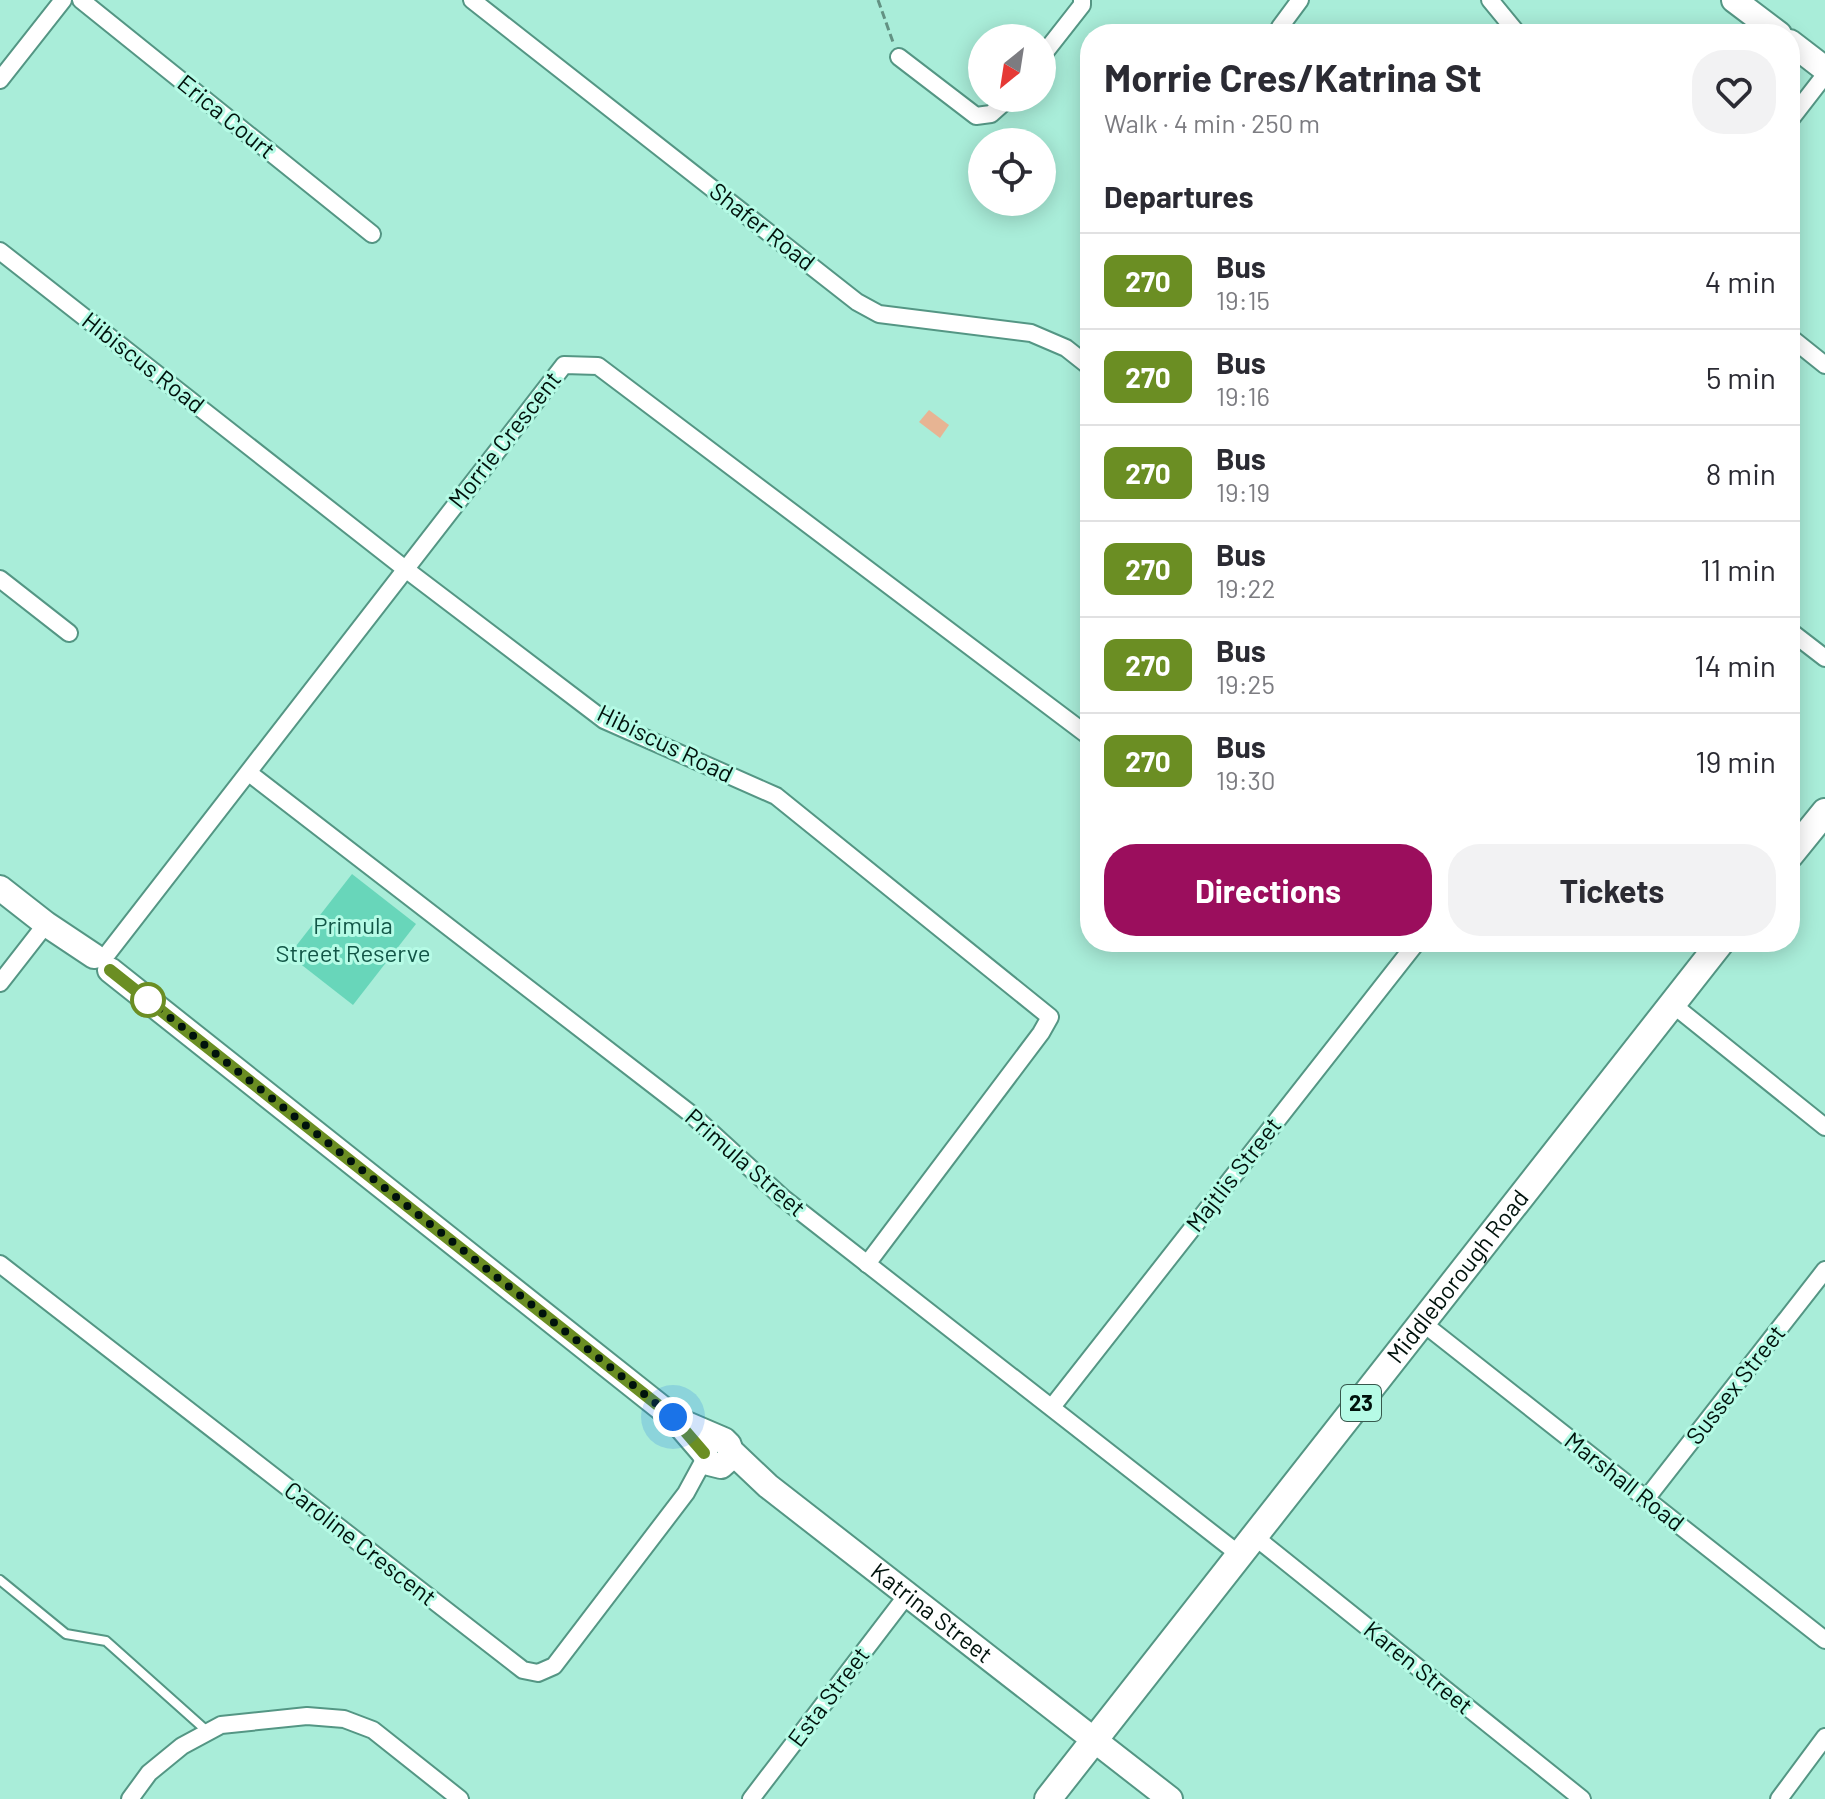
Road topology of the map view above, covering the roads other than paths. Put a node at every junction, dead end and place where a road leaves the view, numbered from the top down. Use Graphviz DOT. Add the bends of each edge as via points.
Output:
graph roads {
  1 [pos="63,0"];
  2 [pos="81,0"];
  3 [pos="472,0"];
  4 [pos="1082,0"];
  5 [pos="1300,0"];
  6 [pos="1490,0"];
  7 [pos="1734,0"];
  8 [pos="1282,24"];
  9 [pos="1507,24"];
  10 [pos="1766,24"];
  11 [pos="1056,38"];
  12 [pos="1800,50"];
  13 [pos="899,57"];
  14 [pos="1825,69"];
  15 [pos="1825,75"];
  16 [pos="0,80"];
  17 [pos="1800,107"];
  18 [pos="968,110"];
  19 [pos="971,112"];
  20 [pos="993,112"];
  21 [pos="372,234"];
  22 [pos="0,251"];
  23 [pos="1800,345"];
  24 [pos="1080,359"];
  25 [pos="1825,365"];
  26 [pos="404,568"];
  27 [pos="0,579"];
  28 [pos="69,633"];
  29 [pos="1800,639"];
  30 [pos="1825,658"];
  31 [pos="1080,729"];
  32 [pos="249,773"];
  33 [pos="1825,812"];
  34 [pos="1800,843"];
  35 [pos="0,888"];
  36 [pos="46,924"];
  37 [pos="1409,952"];
  38 [pos="1713,952"];
  39 [pos="104,960"];
  40 [pos="0,983"];
  41 [pos="1672,1004"];
  42 [pos="1825,1127"];
  43 [pos="0,1264"];
  44 [pos="867,1264"];
  45 [pos="1825,1270"];
  46 [pos="1424,1324"];
  47 [pos="1052,1407"];
  48 [pos="716,1455"];
  49 [pos="1646,1499"];
  50 [pos="1247,1546"];
  51 [pos="0,1580"];
  52 [pos="907,1595"];
  53 [pos="1825,1640"];
  54 [pos="208,1732"];
  55 [pos="1825,1737"];
  56 [pos="1093,1739"];
  57 [pos="456,1798"];
  58 [pos="130,1799"];
  59 [pos="751,1799"];
  60 [pos="1048,1799"];
  61 [pos="1170,1799"];
  62 [pos="1582,1799"];
  63 [pos="1779,1799"];
  1 -- 16 [label="street"];
  2 -- 21 [label="street, Erica Court"];
  3 -- 24 [label="street, Shafer Road" via="857,302 879,314 1031,333"];
  4 -- 11 [label="street"];
  5 -- 8 [label="street"];
  6 -- 9 [label="street"];
  7 -- 10 [label="street"];
  12 -- 14 [label="street"];
  13 -- 18 [label="street"];
  15 -- 17 [label="street"];
  19 -- 20 [label="street"];
  22 -- 26 [label="street, Hibiscus Road"];
  23 -- 25 [label="street"];
  26 -- 31 [label="street, Morrie Crescent" via="564,365 598,366"];
  26 -- 32 [label="street, Morrie Crescent"];
  26 -- 44 [label="street, Hibiscus Road" via="604,720 776,796 1050,1017"];
  27 -- 28 [label="street"];
  29 -- 30 [label="street"];
  32 -- 39 [label="street, Morrie Crescent"];
  32 -- 44 [label="street, Primula Street" via="691,1114 783,1198"];
  33 -- 34 [label="main road"];
  35 -- 36 [label="street, Katrina Street"];
  36 -- 39 [label="street, Katrina Street"];
  36 -- 40 [label="street"];
  37 -- 47 [label="street, Majtlis Street"];
  38 -- 41 [label="main road, Middleborough Road / 23"];
  39 -- 48 [label="street, Katrina Street"];
  41 -- 42 [label="street"];
  41 -- 46 [label="main road, Middleborough Road / 23"];
  43 -- 48 [label="street, Caroline Crescent" via="523,1670 538,1673 554,1666"];
  44 -- 47 [label="street, Primula Street"];
  45 -- 49 [label="street, Sussex Street"];
  46 -- 49 [label="street, Marshall Road"];
  46 -- 50 [label="main road, Middleborough Road / 23"];
  47 -- 50 [label="street, Primula Street"];
  48 -- 52 [label="street, Katrina Street" via="768,1486"];
  49 -- 53 [label="street, Marshall Road"];
  50 -- 56 [label="main road, Middleborough Road / 23"];
  50 -- 62 [label="street, Karen Street"];
  51 -- 54 [label="lane" via="66,1634 106,1641"];
  52 -- 56 [label="street, Katrina Street"];
  52 -- 59 [label="street, Esta Street"];
  54 -- 57 [label="street" via="221,1725 307,1716 344,1719 373,1730"];
  54 -- 58 [label="street" via="149,1773"];
  55 -- 63 [label="street"];
  56 -- 60 [label="main road, Middleborough Road / 23"];
  56 -- 61 [label="street, Katrina Street"];
}
